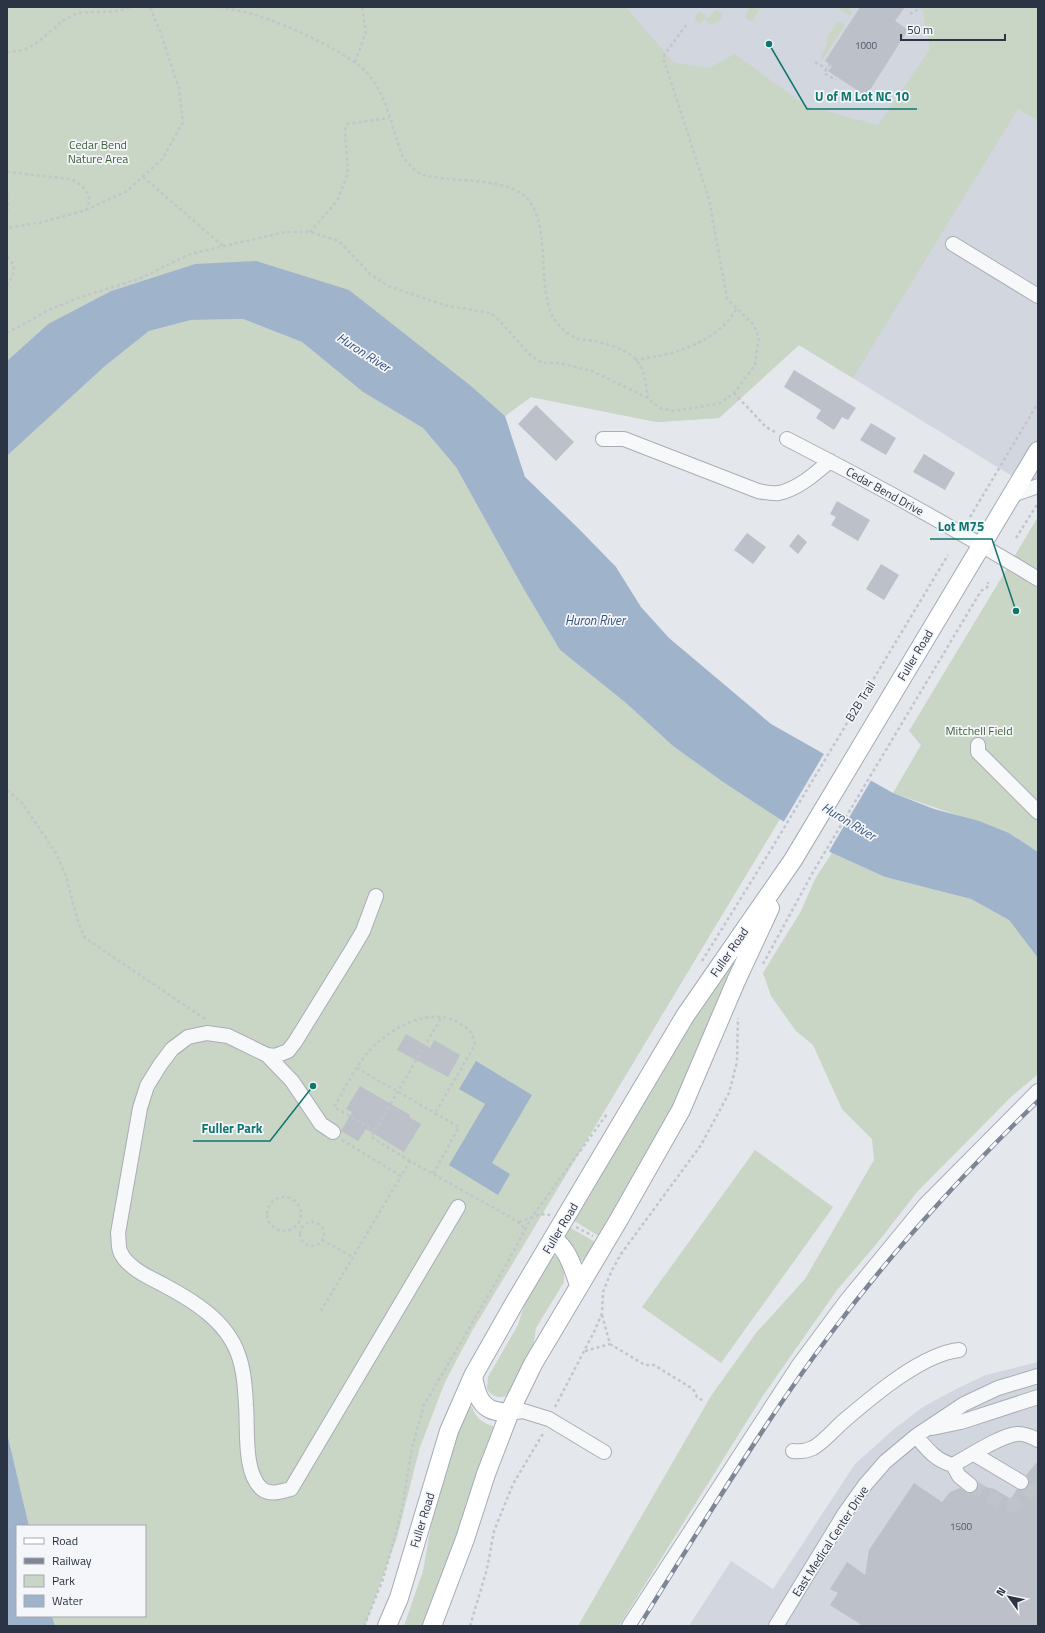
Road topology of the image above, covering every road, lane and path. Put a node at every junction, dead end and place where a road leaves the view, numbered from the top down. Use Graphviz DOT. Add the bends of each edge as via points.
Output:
graph roads {
  1 [pos="130,7"];
  2 [pos="150,7"];
  3 [pos="220,7"];
  4 [pos="362,7"];
  5 [pos="922,7"];
  6 [pos="910,14"];
  7 [pos="686,25"];
  8 [pos="7,52"];
  9 [pos="355,62"];
  10 [pos="815,62"];
  11 [pos="830,64"];
  12 [pos="827,69"];
  13 [pos="836,80"];
  14 [pos="389,118"];
  15 [pos="7,172"];
  16 [pos="143,177"];
  17 [pos="7,196"];
  18 [pos="86,210"];
  19 [pos="7,212"];
  20 [pos="7,228"];
  21 [pos="310,232"];
  22 [pos="953,244"];
  23 [pos="224,246"];
  24 [pos="7,257"];
  25 [pos="7,285"];
  26 [pos="1038,296"];
  27 [pos="737,308"];
  28 [pos="7,332"];
  29 [pos="635,360"];
  30 [pos="734,393"];
  31 [pos="648,399"];
  32 [pos="1038,403"];
  33 [pos="603,439"];
  34 [pos="787,439"];
  35 [pos="1038,451"];
  36 [pos="830,461"];
  37 [pos="1038,486"];
  38 [pos="1010,496"];
  39 [pos="1038,503"];
  40 [pos="970,517"];
  41 [pos="1016,538"];
  42 [pos="982,544"];
  43 [pos="948,555"];
  44 [pos="1038,579"];
  45 [pos="988,582"];
  46 [pos="978,745"];
  47 [pos="7,790"];
  48 [pos="1038,812"];
  49 [pos="772,848"];
  50 [pos="792,860"];
  51 [pos="376,896"];
  52 [pos="760,970"];
  53 [pos="738,1016"];
  54 [pos="441,1017"];
  55 [pos="206,1019"];
  56 [pos="267,1055"];
  57 [pos="357,1068"];
  58 [pos="397,1091"];
  59 [pos="1038,1091"];
  60 [pos="435,1113"];
  61 [pos="375,1131"];
  62 [pos="333,1132"];
  63 [pos="410,1161"];
  64 [pos="433,1174"];
  65 [pos="401,1176"];
  66 [pos="458,1207"];
  67 [pos="561,1218"];
  68 [pos="518,1222"];
  69 [pos="299,1224"];
  70 [pos="303,1226"];
  71 [pos="525,1230"];
  72 [pos="553,1239"];
  73 [pos="322,1240"];
  74 [pos="604,1244"];
  75 [pos="621,1254"];
  76 [pos="352,1258"];
  77 [pos="579,1285"];
  78 [pos="321,1310"];
  79 [pos="602,1314"];
  80 [pos="610,1344"];
  81 [pos="959,1350"];
  82 [pos="585,1351"];
  83 [pos="473,1376"];
  84 [pos="1038,1376"];
  85 [pos="1038,1397"];
  86 [pos="705,1402"];
  87 [pos="509,1413"];
  88 [pos="549,1419"];
  89 [pos="921,1433"];
  90 [pos="1038,1440"];
  91 [pos="793,1451"];
  92 [pos="604,1452"];
  93 [pos="974,1454"];
  94 [pos="953,1465"];
  95 [pos="1021,1482"];
  96 [pos="970,1485"];
  97 [pos="387,1626"];
  98 [pos="432,1626"];
  99 [pos="470,1626"];
  100 [pos="629,1626"];
  101 [pos="776,1626"];
  1 -- 8 [label="path" via="116,11 77,13 24,50"];
  2 -- 16 [label="path" via="179,88 183,122 163,158"];
  3 -- 9 [label="path" via="255,15 303,34"];
  4 -- 9 [label="path" via="366,32"];
  5 -- 6 [label="path"];
  7 -- 27 [label="path" via="663,57 709,199 727,299"];
  9 -- 14 [label="path" via="368,75 381,95"];
  10 -- 12 [label="path"];
  11 -- 12 [label="path"];
  12 -- 13 [label="path" via="824,73"];
  14 -- 21 [label="path" via="347,124 345,131 348,172 337,201"];
  14 -- 29 [label="path" via="402,155 407,163 423,175 506,186 522,194 534,208 539,223 546,294 552,315 562,328 577,338 607,344 631,354"];
  15 -- 18 [label="path" via="71,179 87,191 90,200"];
  16 -- 18 [label="path" via="127,191"];
  16 -- 23 [label="path"];
  17 -- 19 [label="path"];
  18 -- 20 [label="path" via="43,222"];
  21 -- 23 [label="path" via="285,232"];
  21 -- 31 [label="path" via="339,241 370,274 388,286 444,305 490,313 542,363 559,363 592,371"];
  22 -- 26 [label="street"];
  23 -- 28 [label="path" via="190,254 139,279 81,297"];
  24 -- 25 [label="path" via="14,265 13,276"];
  27 -- 29 [label="path" via="722,327 698,343 668,355"];
  27 -- 30 [label="path" via="753,324 759,337 755,365"];
  29 -- 31 [label="path" via="642,369"];
  30 -- 31 [label="path" via="718,404 674,411 660,408"];
  30 -- 34 [label="path" via="766,427"];
  32 -- 40 [label="path"];
  33 -- 36 [label="street" via="624,439 758,491 778,493 790,489"];
  34 -- 36 [label="street, Cedar Bend Drive"];
  35 -- 38 [label="main road, Fuller Road"];
  36 -- 42 [label="street, Cedar Bend Drive"];
  37 -- 38 [label="street"];
  38 -- 42 [label="main road, Fuller Road"];
  39 -- 41 [label="path"];
  42 -- 44 [label="street, Cedar Bend Drive"];
  42 -- 50 [label="main road, Fuller Road"];
  43 -- 49 [label="path, B2B Trail"];
  45 -- 52 [label="path" via="989,586 981,591 876,764"];
  46 -- 48 [label="street" via="978,752"];
  47 -- 55 [label="path" via="22,803 56,853 66,876 78,922 85,938"];
  50 -- 67 [label="main road, Fuller Road" via="685,1016"];
  50 -- 74 [label="main road, Fuller Road" via="736,981 681,1110"];
  51 -- 56 [label="street" via="356,942 296,1042 280,1055"];
  53 -- 75 [label="path" via="737,1062 729,1093 700,1145"];
  54 -- 57 [label="path" via="423,1018 403,1025 369,1050"];
  54 -- 58 [label="path"];
  54 -- 60 [label="path" via="455,1020 470,1031 475,1045"];
  56 -- 62 [label="street" via="292,1082 321,1124"];
  56 -- 66 [label="street" via="228,1036 207,1032 188,1037 172,1049 147,1086 140,1108 118,1233 120,1251 129,1264 140,1273 191,1300 230,1335 244,1378 249,1459 254,1477 263,1489 272,1493 291,1489"];
  57 -- 58 [label="path"];
  57 -- 61 [label="path" via="334,1107"];
  58 -- 60 [label="path"];
  58 -- 61 [label="path"];
  59 -- 100 [label="street" via="925,1206 847,1300 798,1366"];
  60 -- 64 [label="path" via="459,1127"];
  61 -- 63 [label="path" via="371,1137"];
  62 -- 65 [label="path"];
  63 -- 64 [label="path"];
  63 -- 65 [label="path"];
  64 -- 68 [label="path"];
  65 -- 76 [label="path"];
  67 -- 68 [label="path" via="541,1214"];
  67 -- 72 [label="main road, Fuller Road"];
  67 -- 74 [label="path"];
  68 -- 71 [label="path"];
  69 -- 69 [label="path" via="301,1210 294,1199 280,1197 270,1204 267,1218 275,1229 281,1232 288,1231"];
  69 -- 70 [label="path"];
  70 -- 73 [label="path" via="311,1222 320,1225 324,1233"];
  70 -- 73 [label="path" via="300,1235 304,1243 313,1246"];
  72 -- 77 [label="main road" via="566,1253"];
  72 -- 83 [label="main road, Fuller Road"];
  73 -- 76 [label="path"];
  74 -- 75 [label="path"];
  74 -- 77 [label="main road, Fuller Road"];
  75 -- 79 [label="path" via="604,1292"];
  76 -- 78 [label="path"];
  77 -- 87 [label="main road, Fuller Road" via="533,1364"];
  79 -- 80 [label="path"];
  79 -- 82 [label="path"];
  80 -- 82 [label="path"];
  80 -- 86 [label="path" via="645,1366 654,1365 693,1389 697,1397"];
  81 -- 91 [label="street" via="931,1358 905,1374 874,1396 815,1447 802,1452"];
  82 -- 88 [label="path"];
  83 -- 87 [label="main road" via="481,1401 490,1409"];
  83 -- 97 [label="main road, Fuller Road" via="449,1431 399,1598"];
  84 -- 89 [label="street, East Medical Center Drive" via="998,1388 964,1404"];
  85 -- 89 [label="street, East Medical Center Drive"];
  87 -- 88 [label="street" via="523,1411"];
  87 -- 98 [label="main road, Fuller Road"];
  88 -- 92 [label="street"];
  88 -- 99 [label="path" via="514,1484 494,1531 487,1569"];
  89 -- 94 [label="street" via="936,1458"];
  89 -- 101 [label="street, East Medical Center Drive" via="885,1462 865,1485"];
  90 -- 93 [label="street" via="1017,1434 1001,1439"];
  93 -- 94 [label="street"];
  93 -- 95 [label="street"];
  94 -- 96 [label="street" via="959,1476"];
}
